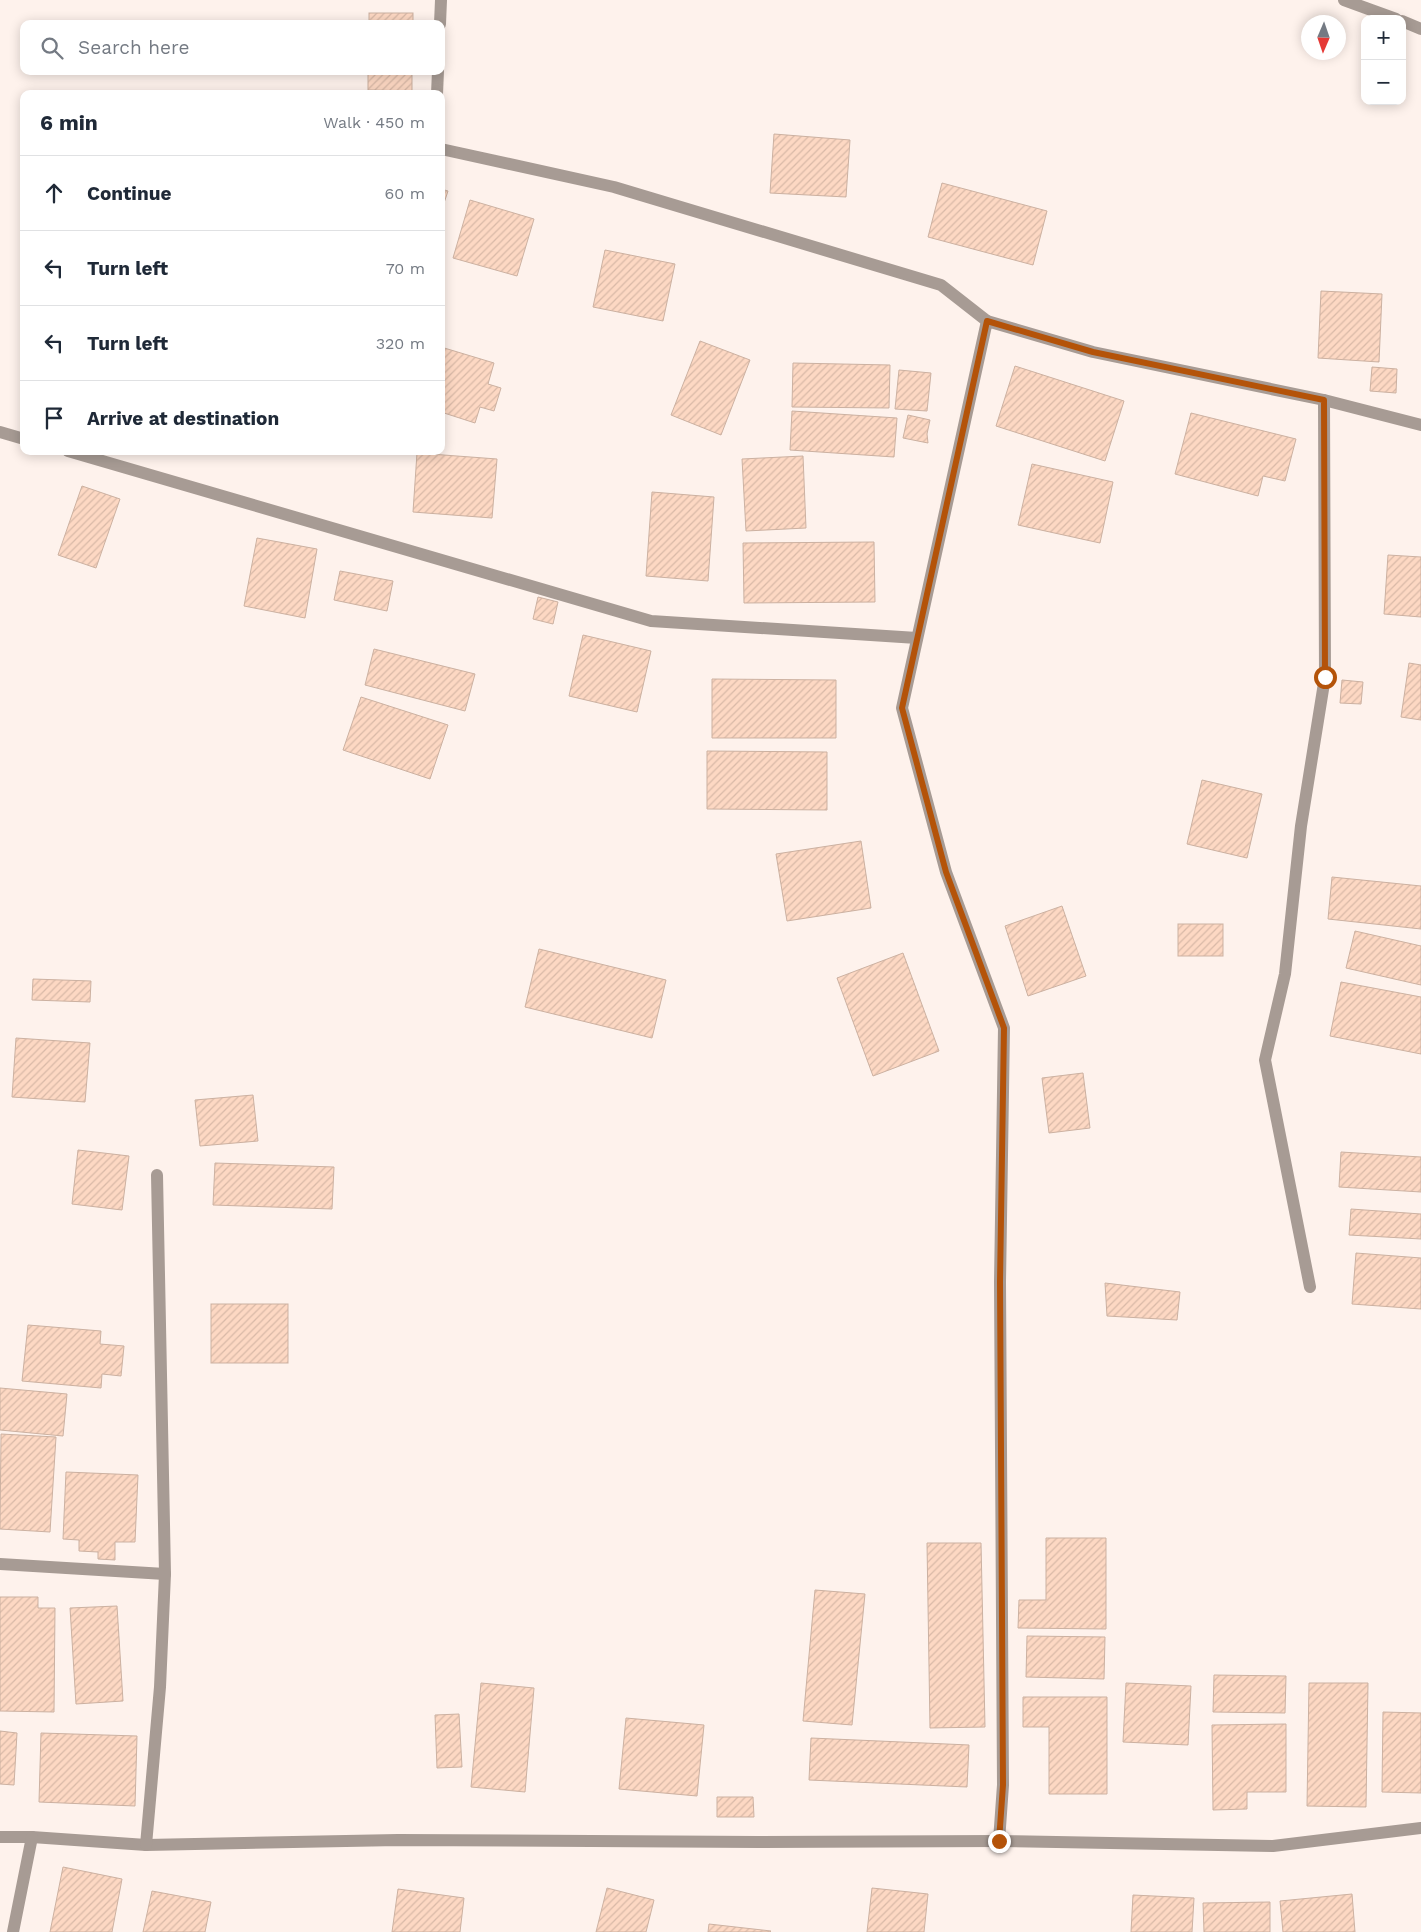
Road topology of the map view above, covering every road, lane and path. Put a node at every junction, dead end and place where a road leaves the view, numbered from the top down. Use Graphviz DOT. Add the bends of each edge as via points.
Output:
graph roads {
  1 [pos="441,0"];
  2 [pos="1344,0"];
  3 [pos="1385,15"];
  4 [pos="440,20"];
  5 [pos="1406,22"];
  6 [pos="1421,28"];
  7 [pos="438,75"];
  8 [pos="437,90"];
  9 [pos="445,150"];
  10 [pos="987,321"];
  11 [pos="1324,400"];
  12 [pos="1421,426"];
  13 [pos="0,432"];
  14 [pos="20,438"];
  15 [pos="82,455"];
  16 [pos="917,638"];
  17 [pos="157,1175"];
  18 [pos="1310,1287"];
  19 [pos="0,1564"];
  20 [pos="165,1574"];
  21 [pos="1421,1828"];
  22 [pos="0,1837"];
  23 [pos="32,1837"];
  24 [pos="999,1841"];
  25 [pos="146,1845"];
  26 [pos="13,1932"];
  1 -- 4 [label="street"];
  2 -- 3 [label="street"];
  5 -- 6 [label="street"];
  7 -- 8 [label="street"];
  9 -- 10 [label="street" via="614,187 941,285"];
  10 -- 11 [label="street" via="1093,352"];
  10 -- 16 [label="street"];
  11 -- 12 [label="street"];
  11 -- 18 [label="street" via="1325,677 1301,826 1285,974 1265,1060"];
  13 -- 14 [label="street"];
  15 -- 16 [label="street" via="651,621"];
  16 -- 24 [label="street" via="902,708 946,872 1004,1028 1000,1282 1003,1785"];
  17 -- 20 [label="street"];
  19 -- 20 [label="street"];
  20 -- 25 [label="street" via="160,1687"];
  21 -- 24 [label="street" via="1274,1846"];
  22 -- 23 [label="street"];
  23 -- 25 [label="street"];
  23 -- 26 [label="street"];
  24 -- 25 [label="street" via="398,1840"];
}
